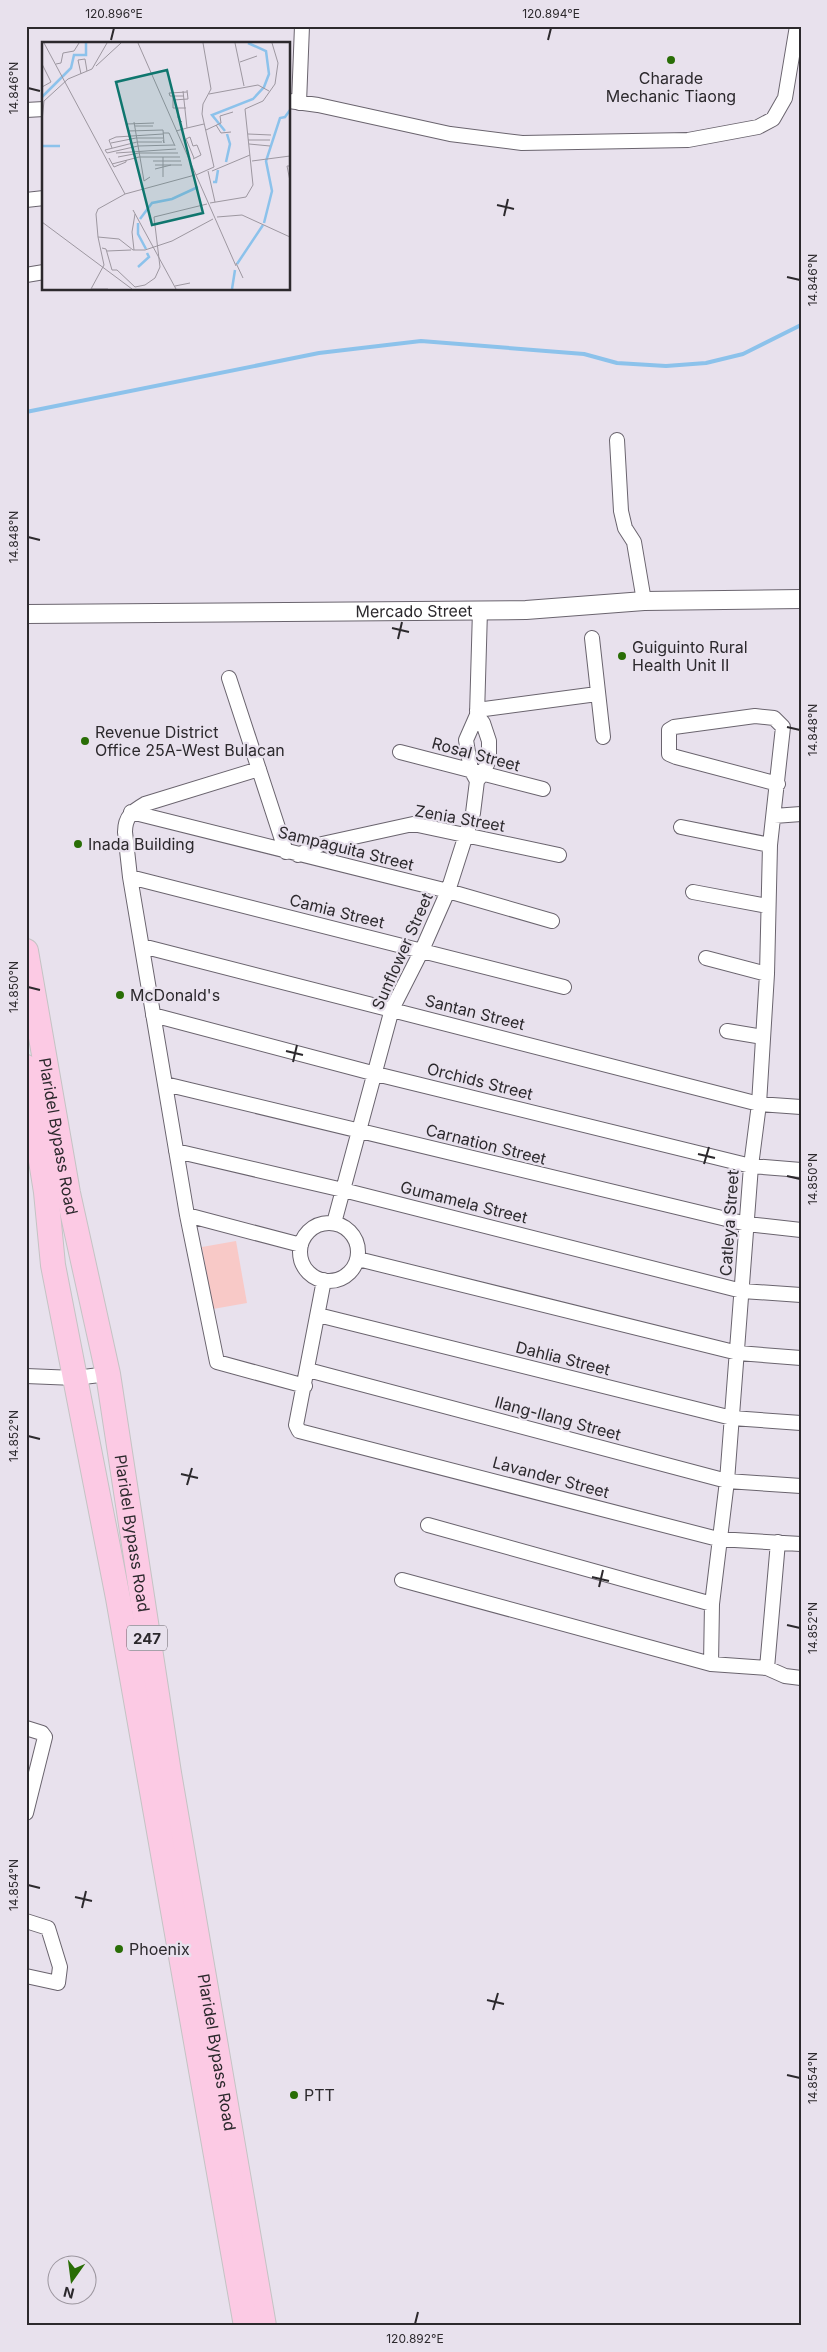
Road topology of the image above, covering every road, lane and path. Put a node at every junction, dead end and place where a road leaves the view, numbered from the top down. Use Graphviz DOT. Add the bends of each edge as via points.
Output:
graph roads {
  1 [pos="302,26"];
  2 [pos="797,26"];
  3 [pos="294,102"];
  4 [pos="42,109"];
  5 [pos="26,110"];
  6 [pos="42,198"];
  7 [pos="26,200"];
  8 [pos="42,272"];
  9 [pos="26,275"];
  10 [pos="617,440"];
  11 [pos="801,599"];
  12 [pos="644,601"];
  13 [pos="480,610"];
  14 [pos="26,614"];
  15 [pos="592,638"];
  16 [pos="229,678"];
  17 [pos="597,694"];
  18 [pos="477,712"];
  19 [pos="603,737"];
  20 [pos="400,752"];
  21 [pos="259,769"];
  22 [pos="477,775"];
  23 [pos="778,784"];
  24 [pos="543,789"];
  25 [pos="131,812"];
  26 [pos="801,814"];
  27 [pos="774,816"];
  28 [pos="681,827"];
  29 [pos="465,836"];
  30 [pos="770,845"];
  31 [pos="292,853"];
  32 [pos="559,855"];
  33 [pos="130,877"];
  34 [pos="448,891"];
  35 [pos="692,892"];
  36 [pos="767,906"];
  37 [pos="552,921"];
  38 [pos="142,946"];
  39 [pos="422,950"];
  40 [pos="26,951"];
  41 [pos="706,958"];
  42 [pos="767,974"];
  43 [pos="564,987"];
  44 [pos="392,1009"];
  45 [pos="153,1015"];
  46 [pos="727,1030"];
  47 [pos="763,1037"];
  48 [pos="26,1067"];
  49 [pos="376,1074"];
  50 [pos="165,1084"];
  51 [pos="759,1104"];
  52 [pos="801,1107"];
  53 [pos="359,1131"];
  54 [pos="176,1151"];
  55 [pos="751,1166"];
  56 [pos="801,1170"];
  57 [pos="343,1190"];
  58 [pos="187,1215"];
  59 [pos="334,1223"];
  60 [pos="746,1224"];
  61 [pos="801,1230"];
  62 [pos="301,1245"];
  63 [pos="358,1258"];
  64 [pos="324,1280"];
  65 [pos="742,1291"];
  66 [pos="801,1295"];
  67 [pos="318,1315"];
  68 [pos="738,1353"];
  69 [pos="801,1358"];
  70 [pos="308,1370"];
  71 [pos="108,1374"];
  72 [pos="26,1376"];
  73 [pos="75,1378"];
  74 [pos="305,1386"];
  75 [pos="732,1418"];
  76 [pos="801,1423"];
  77 [pos="727,1481"];
  78 [pos="801,1486"];
  79 [pos="428,1525"];
  80 [pos="718,1539"];
  81 [pos="778,1542"];
  82 [pos="801,1544"];
  83 [pos="402,1580"];
  84 [pos="712,1604"];
  85 [pos="711,1664"];
  86 [pos="767,1668"];
  87 [pos="801,1678"];
  88 [pos="26,1728"];
  89 [pos="29,1788"];
  90 [pos="26,1813"];
  91 [pos="26,1921"];
  92 [pos="26,1976"];
  93 [pos="246,2326"];
  94 [pos="264,2326"];
  1 -- 3 [label="street"];
  2 -- 3 [label="street" via="785,98 773,119 758,128 688,140 522,143 450,134"];
  4 -- 5 [label="street"];
  6 -- 7 [label="street"];
  8 -- 9 [label="street"];
  10 -- 12 [label="street" via="621,511 625,528 634,542"];
  11 -- 12 [label="street, Mercado Street"];
  12 -- 13 [label="street, Mercado Street" via="526,610"];
  13 -- 14 [label="street, Mercado Street"];
  13 -- 18 [label="street, Sunflower Street"];
  15 -- 17 [label="street"];
  16 -- 21 [label="street"];
  17 -- 18 [label="street"];
  17 -- 19 [label="street"];
  18 -- 22 [label="street, Sunflower Street" via="466,740"];
  18 -- 22 [label="street, Sunflower Street" via="489,741 489,760"];
  20 -- 22 [label="street, Rosal Street"];
  21 -- 25 [label="street" via="145,804"];
  21 -- 31 [label="street"];
  22 -- 24 [label="street, Rosal Street"];
  22 -- 29 [label="street, Sunflower Street" via="473,813"];
  23 -- 23 [label="street, Catleya Street" via="669,754 669,730 755,716 774,718 783,727"];
  23 -- 27 [label="street, Catleya Street"];
  25 -- 31 [label="street, Sampaguita Street"];
  25 -- 33 [label="street" via="125,824"];
  26 -- 27 [label="street"];
  27 -- 30 [label="street, Catleya Street"];
  28 -- 30 [label="street"];
  29 -- 31 [label="street, Zenia Street" via="413,824"];
  29 -- 32 [label="street, Zenia Street"];
  29 -- 34 [label="street, Sunflower Street"];
  30 -- 36 [label="street, Catleya Street"];
  31 -- 34 [label="street, Sampaguita Street"];
  33 -- 38 [label="street"];
  33 -- 39 [label="street, Camia Street"];
  34 -- 37 [label="street, Sampaguita Street"];
  34 -- 39 [label="street, Sunflower Street"];
  35 -- 36 [label="street"];
  36 -- 42 [label="street, Catleya Street"];
  38 -- 44 [label="street, Santan Street"];
  38 -- 45 [label="street"];
  39 -- 43 [label="street, Camia Street"];
  39 -- 44 [label="street, Sunflower Street"];
  40 -- 71 [label="highway, Plaridel Bypass Road / 247" via="68,1192"];
  41 -- 42 [label="street"];
  42 -- 47 [label="street, Catleya Street"];
  44 -- 49 [label="street, Sunflower Street"];
  44 -- 51 [label="street, Santan Street"];
  45 -- 49 [label="street, Orchids Street"];
  45 -- 50 [label="street"];
  46 -- 47 [label="street"];
  47 -- 51 [label="street, Catleya Street"];
  48 -- 73 [label="highway, Plaridel Bypass Road / 247" via="46,1192 53,1265"];
  49 -- 53 [label="street, Sunflower Street"];
  49 -- 55 [label="street, Orchids Street"];
  50 -- 53 [label="street, Carnation Street"];
  50 -- 54 [label="street"];
  51 -- 52 [label="street, Santan Street"];
  51 -- 55 [label="street, Catleya Street"];
  53 -- 57 [label="street, Sunflower Street"];
  53 -- 60 [label="street, Carnation Street"];
  54 -- 57 [label="street, Gumamela Street"];
  54 -- 58 [label="street"];
  55 -- 56 [label="street, Orchids Street"];
  55 -- 60 [label="street, Catleya Street"];
  57 -- 59 [label="street, Sunflower Street"];
  57 -- 65 [label="street, Gumamela Street"];
  58 -- 62 [label="street"];
  58 -- 74 [label="street" via="217,1362"];
  59 -- 62 [label="street" via="317,1225"];
  59 -- 63 [label="street" via="343,1226 356,1240"];
  60 -- 61 [label="street, Carnation Street"];
  60 -- 65 [label="street, Catleya Street"];
  62 -- 64 [label="street" via="302,1264 315,1277"];
  63 -- 64 [label="street" via="342,1278"];
  63 -- 68 [label="street"];
  64 -- 67 [label="street"];
  65 -- 66 [label="street, Gumamela Street"];
  65 -- 68 [label="street, Catleya Street"];
  67 -- 70 [label="street"];
  67 -- 75 [label="street, Dahlia Street"];
  68 -- 69 [label="street"];
  68 -- 75 [label="street, Catleya Street"];
  70 -- 74 [label="street"];
  70 -- 77 [label="street, Ilang-Ilang Street"];
  71 -- 73 [label="street"];
  71 -- 94 [label="highway, Plaridel Bypass Road / 247" via="167,1763"];
  72 -- 73 [label="street"];
  73 -- 93 [label="highway, Plaridel Bypass Road / 247" via="118,1598"];
  74 -- 80 [label="street, Lavander Street" via="296,1428"];
  75 -- 76 [label="street, Dahlia Street"];
  75 -- 77 [label="street, Catleya Street"];
  77 -- 78 [label="street, Ilang-Ilang Street"];
  77 -- 80 [label="street, Catleya Street"];
  79 -- 84 [label="street"];
  80 -- 81 [label="street, Lavander Street"];
  80 -- 84 [label="street, Catleya Street"];
  81 -- 82 [label="street, Lavander Street"];
  81 -- 86 [label="street"];
  83 -- 85 [label="street"];
  84 -- 85 [label="street, Catleya Street"];
  85 -- 86 [label="street"];
  86 -- 87 [label="street" via="785,1676"];
  88 -- 89 [label="street" via="45,1737"];
  89 -- 90 [label="street"];
  91 -- 92 [label="street" via="48,1928 60,1967 58,1983"];
}
